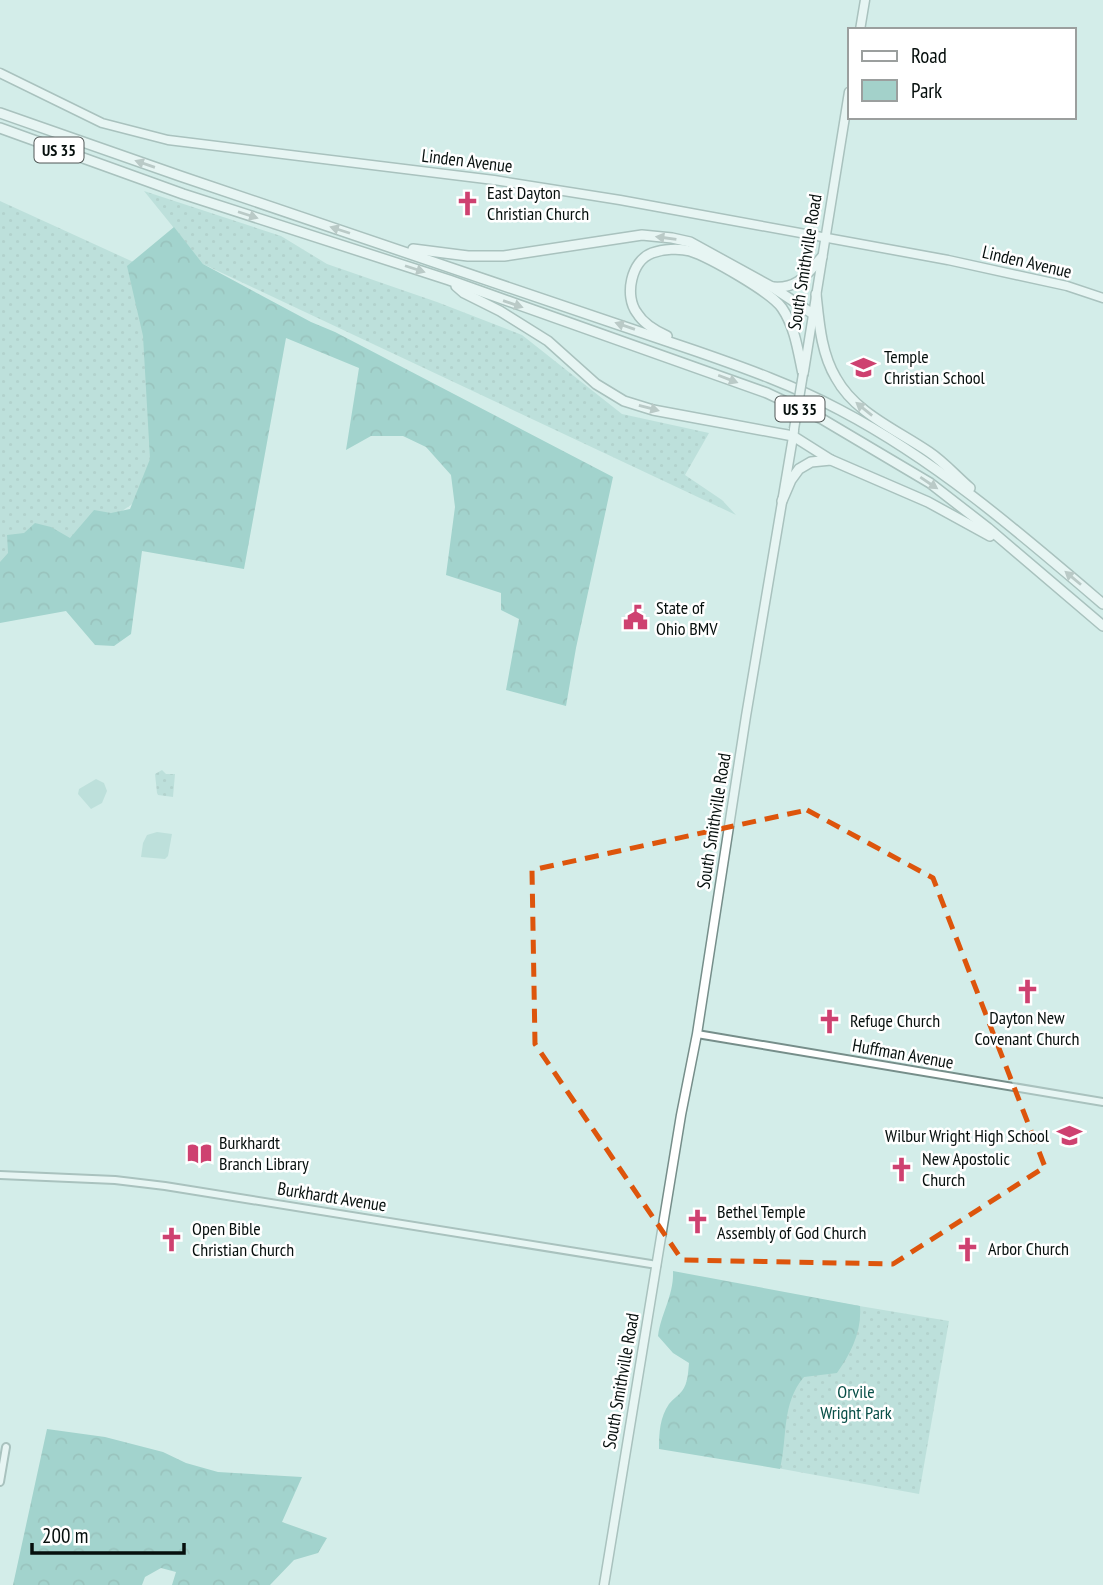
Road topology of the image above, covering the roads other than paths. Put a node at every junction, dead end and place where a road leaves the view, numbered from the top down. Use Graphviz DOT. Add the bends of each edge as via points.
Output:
graph roads {
  1 [pos="865,0"];
  2 [pos="860,28"];
  3 [pos="0,73"];
  4 [pos="848,98"];
  5 [pos="0,113"];
  6 [pos="0,128"];
  7 [pos="367,239"];
  8 [pos="824,239"];
  9 [pos="822,257"];
  10 [pos="449,280"];
  11 [pos="772,287"];
  12 [pos="816,294"];
  13 [pos="1103,298"];
  14 [pos="813,314"];
  15 [pos="690,348"];
  16 [pos="803,374"];
  17 [pos="794,432"];
  18 [pos="831,460"];
  19 [pos="782,501"];
  20 [pos="1012,527"];
  21 [pos="1016,551"];
  22 [pos="1103,604"];
  23 [pos="1103,626"];
  24 [pos="697,1034"];
  25 [pos="1103,1102"];
  26 [pos="0,1175"];
  27 [pos="657,1265"];
  28 [pos="6,1447"];
  29 [pos="0,1482"];
  30 [pos="604,1585"];
  1 -- 2 [label="main road"];
  3 -- 8 [label="main road, Linden Avenue" via="102,123 168,140 538,186"];
  4 -- 8 [label="main road, South Smithville Road"];
  7 -- 5 [label="highway, US 35, one-way"];
  6 -- 10 [label="highway, US 35, one-way" via="118,172"];
  11 -- 7 [label="highway, one-way" via="690,242 672,237 642,235 504,257 431,253"];
  15 -- 7 [label="highway, US 35, one-way"];
  8 -- 9 [label="main road, South Smithville Road"];
  8 -- 13 [label="main road, Linden Avenue" via="948,260"];
  9 -- 11 [label="highway" via="799,281 787,288"];
  9 -- 12 [label="main road, South Smithville Road"];
  10 -- 17 [label="highway, one-way" via="548,341 596,384 624,401 653,410"];
  10 -- 21 [label="highway, US 35, one-way" via="712,372 822,419 930,483"];
  11 -- 14 [label="highway"];
  12 -- 14 [label="main road, South Smithville Road"];
  20 -- 12 [label="highway, one-way" via="932,454 865,411 845,392 825,352"];
  14 -- 16 [label="main road, South Smithville Road"];
  15 -- 16 [label="highway" via="657,331 632,305 633,274 651,254 690,251 779,304 792,329"];
  15 -- 20 [label="highway, US 35" via="839,409 919,458"];
  16 -- 17 [label="main road, South Smithville Road, bridge"];
  17 -- 18 [label="highway"];
  17 -- 19 [label="main road, South Smithville Road"];
  18 -- 19 [label="highway" via="799,469"];
  18 -- 21 [label="highway" via="928,502"];
  19 -- 24 [label="main road, South Smithville Road"];
  22 -- 20 [label="highway, US 35, one-way"];
  21 -- 23 [label="highway, US 35"];
  24 -- 25 [label="street, Huffman Avenue"];
  24 -- 27 [label="main road, South Smithville Road"];
  26 -- 27 [label="street, Burkhardt Avenue" via="137,1182"];
  27 -- 30 [label="main road, South Smithville Road"];
  28 -- 29 [label="street"];
}
